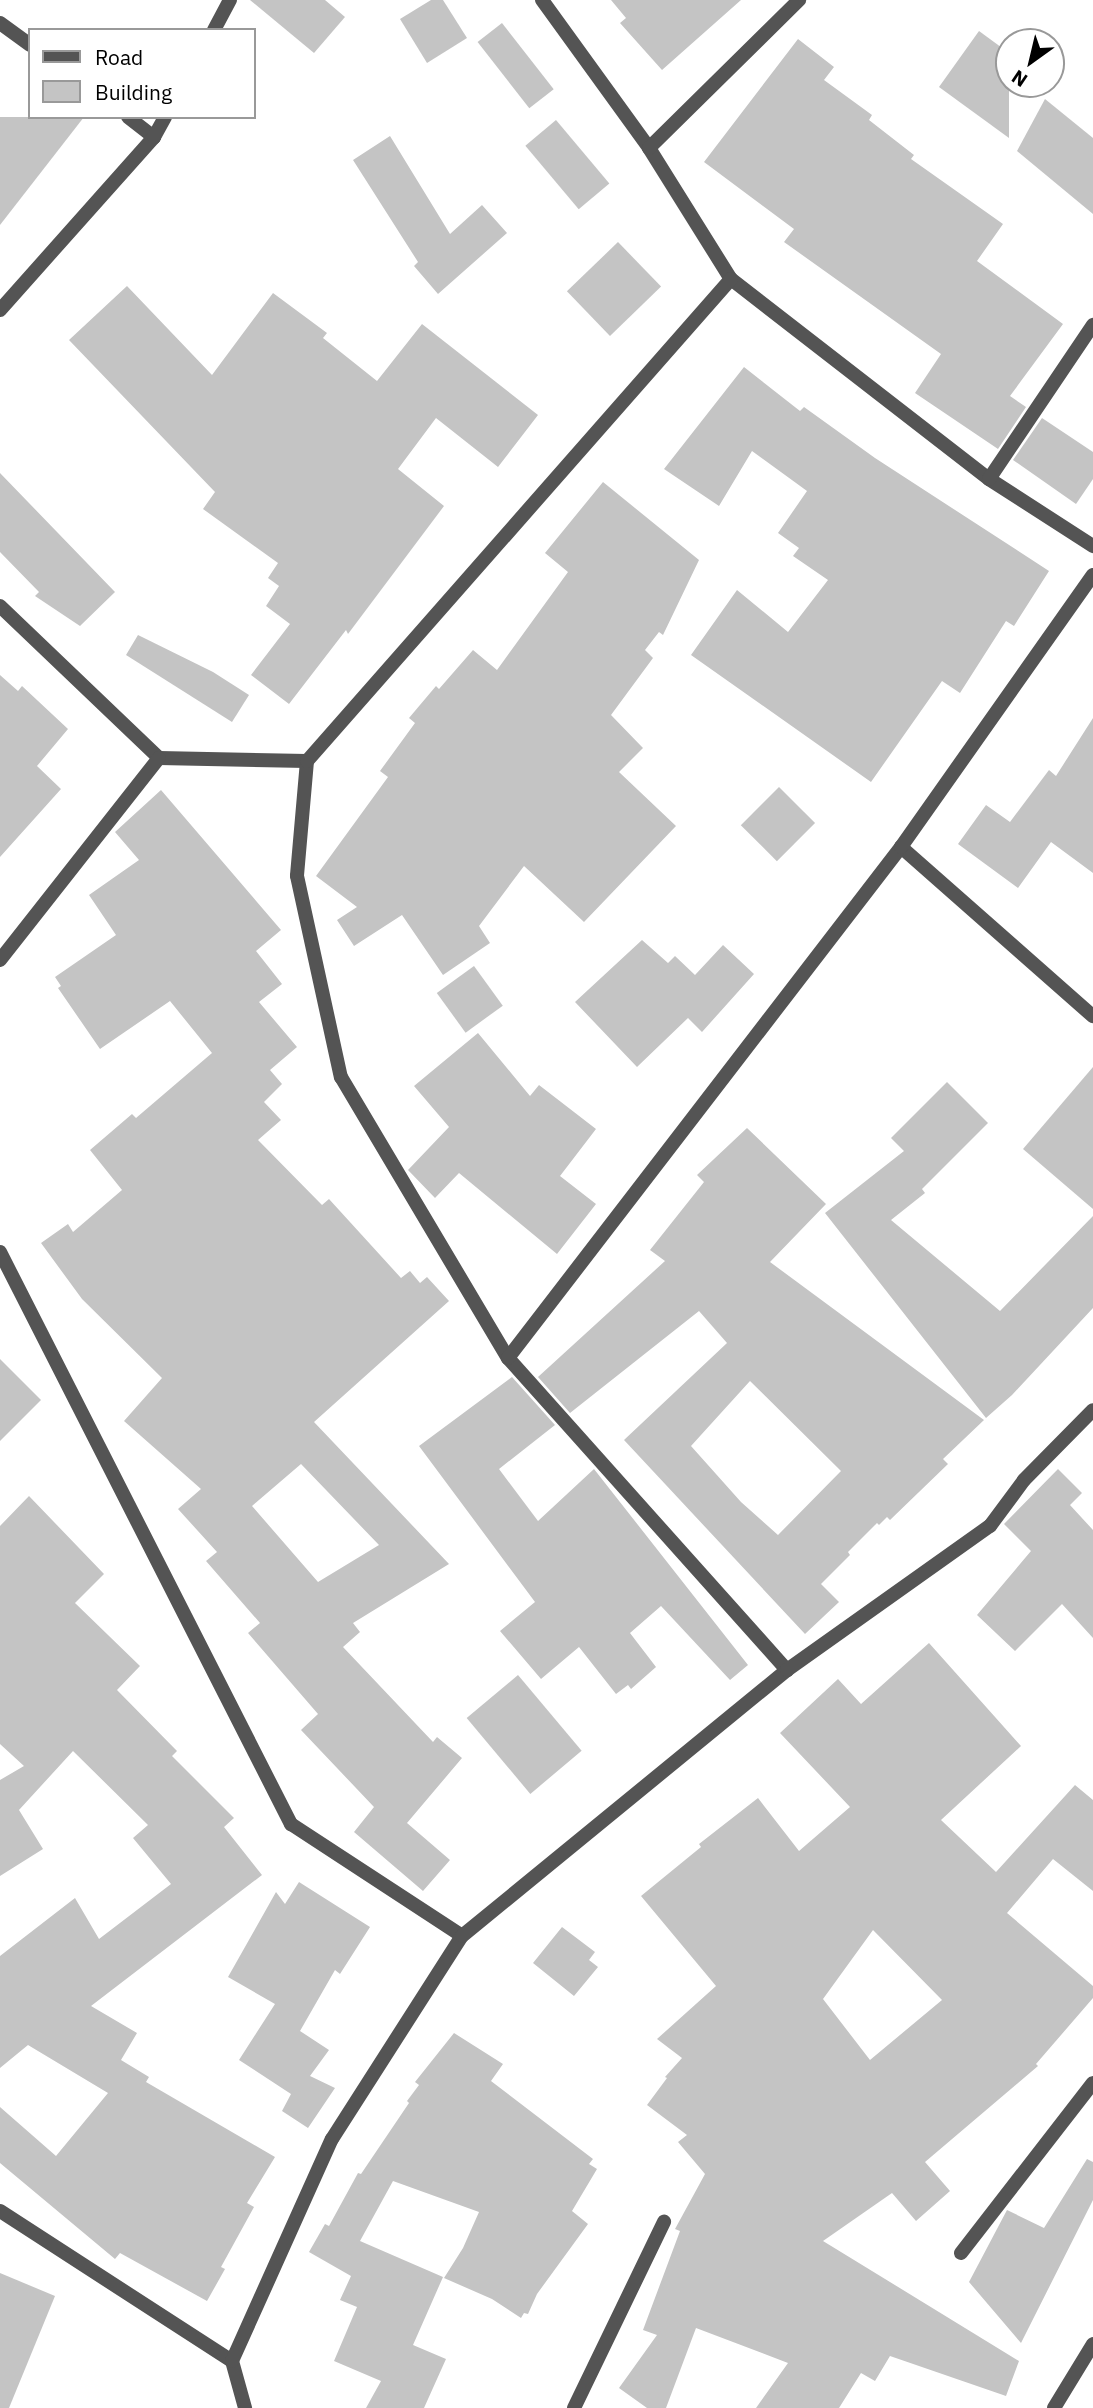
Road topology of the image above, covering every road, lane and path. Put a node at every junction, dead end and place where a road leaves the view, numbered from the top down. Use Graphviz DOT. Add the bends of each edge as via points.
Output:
graph roads {
  1 [pos="230,0"];
  2 [pos="542,0"];
  3 [pos="799,0"];
  4 [pos="0,23"];
  5 [pos="215,28"];
  6 [pos="28,44"];
  7 [pos="131,119"];
  8 [pos="164,119"];
  9 [pos="154,137"];
  10 [pos="649,148"];
  11 [pos="731,279"];
  12 [pos="0,310"];
  13 [pos="1093,325"];
  14 [pos="989,479"];
  15 [pos="1093,546"];
  16 [pos="1093,575"];
  17 [pos="0,606"];
  18 [pos="159,758"];
  19 [pos="307,761"];
  20 [pos="901,847"];
  21 [pos="0,960"];
  22 [pos="1093,1016"];
  23 [pos="0,1252"];
  24 [pos="508,1358"];
  25 [pos="1093,1409"];
  26 [pos="787,1670"];
  27 [pos="462,1936"];
  28 [pos="1093,2083"];
  29 [pos="0,2211"];
  30 [pos="664,2222"];
  31 [pos="961,2253"];
  32 [pos="1093,2344"];
  33 [pos="232,2361"];
  34 [pos="245,2408"];
  35 [pos="574,2408"];
  36 [pos="1054,2408"];
  1 -- 5 [label="street"];
  2 -- 10 [label="street"];
  3 -- 10 [label="street"];
  4 -- 6 [label="street"];
  7 -- 9 [label="street"];
  8 -- 9 [label="street"];
  9 -- 12 [label="street"];
  10 -- 11 [label="street"];
  11 -- 14 [label="street"];
  11 -- 19 [label="street"];
  13 -- 14 [label="street"];
  14 -- 15 [label="street"];
  16 -- 20 [label="street"];
  17 -- 18 [label="street"];
  18 -- 19 [label="street"];
  18 -- 21 [label="street"];
  19 -- 24 [label="street" via="297,876 341,1077"];
  20 -- 22 [label="street"];
  20 -- 24 [label="street"];
  23 -- 27 [label="street" via="291,1824"];
  24 -- 26 [label="street"];
  25 -- 26 [label="street" via="1024,1480 990,1526"];
  26 -- 27 [label="street"];
  27 -- 33 [label="street" via="332,2139"];
  28 -- 31 [label="street"];
  29 -- 33 [label="street"];
  30 -- 35 [label="street"];
  32 -- 36 [label="street"];
  33 -- 34 [label="street"];
}
